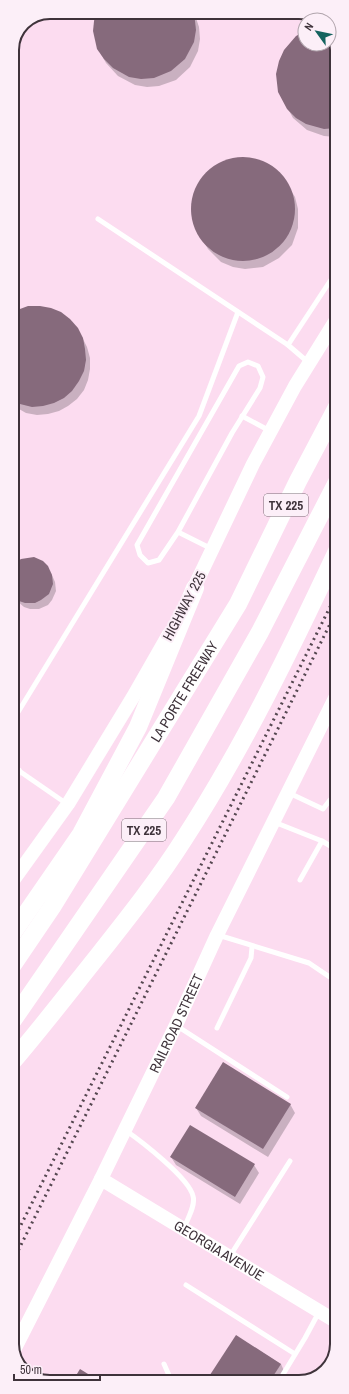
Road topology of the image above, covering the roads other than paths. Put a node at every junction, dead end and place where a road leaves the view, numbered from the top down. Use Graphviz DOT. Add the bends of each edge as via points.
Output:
graph roads {
  1 [pos="98,219"];
  2 [pos="330,281"];
  3 [pos="238,312"];
  4 [pos="330,330"];
  5 [pos="288,345"];
  6 [pos="309,363"];
  7 [pos="242,416"];
  8 [pos="330,419"];
  9 [pos="271,431"];
  10 [pos="330,494"];
  11 [pos="178,532"];
  12 [pos="213,550"];
  13 [pos="330,566"];
  14 [pos="195,588"];
  15 [pos="330,708"];
  16 [pos="19,711"];
  17 [pos="19,770"];
  18 [pos="289,793"];
  19 [pos="330,800"];
  20 [pos="68,804"];
  21 [pos="274,822"];
  22 [pos="322,842"];
  23 [pos="330,846"];
  24 [pos="19,872"];
  25 [pos="300,880"];
  26 [pos="19,924"];
  27 [pos="217,935"];
  28 [pos="252,947"];
  29 [pos="19,956"];
  30 [pos="330,977"];
  31 [pos="19,1010"];
  32 [pos="176,1025"];
  33 [pos="217,1028"];
  34 [pos="19,1053"];
  35 [pos="287,1098"];
  36 [pos="124,1130"];
  37 [pos="290,1161"];
  38 [pos="101,1179"];
  39 [pos="184,1229"];
  40 [pos="229,1257"];
  41 [pos="186,1285"];
  42 [pos="320,1312"];
  43 [pos="330,1318"];
  44 [pos="19,1340"];
  45 [pos="295,1354"];
  46 [pos="164,1364"];
  47 [pos="169,1375"];
  48 [pos="283,1375"];
  1 -- 3 [label="lane"];
  2 -- 5 [label="lane"];
  3 -- 5 [label="lane"];
  3 -- 16 [label="lane" via="199,416"];
  4 -- 6 [label="street, HIGHWAY 225"];
  5 -- 6 [label="lane"];
  6 -- 9 [label="street, HIGHWAY 225"];
  7 -- 9 [label="lane"];
  7 -- 11 [label="lane"];
  7 -- 11 [label="lane" via="260,388 263,377 258,366 248,362 239,366 137,545 140,555 148,562 159,560"];
  8 -- 29 [label="highway, LA PORTE FREEWAY / TX 225" via="238,604 52,907"];
  9 -- 12 [label="street, HIGHWAY 225"];
  10 -- 31 [label="highway, TX 225" via="260,632 166,798"];
  11 -- 12 [label="lane"];
  12 -- 14 [label="street, HIGHWAY 225"];
  13 -- 34 [label="highway" via="247,734 184,840 141,901"];
  14 -- 20 [label="street, HIGHWAY 225" via="133,698"];
  14 -- 26 [label="highway" via="138,727 81,834"];
  15 -- 18 [label="street, RAILROAD STREET"];
  17 -- 20 [label="lane"];
  18 -- 19 [label="lane" via="323,809"];
  18 -- 21 [label="street, RAILROAD STREET"];
  20 -- 24 [label="street, HIGHWAY 225"];
  21 -- 22 [label="lane"];
  21 -- 27 [label="street, RAILROAD STREET"];
  22 -- 23 [label="lane"];
  22 -- 25 [label="lane"];
  27 -- 28 [label="lane"];
  27 -- 32 [label="street, RAILROAD STREET"];
  28 -- 30 [label="lane" via="309,963"];
  28 -- 33 [label="lane" via="251,958"];
  32 -- 35 [label="lane"];
  32 -- 36 [label="street, RAILROAD STREET"];
  36 -- 38 [label="street, RAILROAD STREET"];
  36 -- 39 [label="lane" via="146,1145 187,1184 194,1197"];
  37 -- 40 [label="lane"];
  38 -- 39 [label="street, GEORGIA AVENUE"];
  38 -- 44 [label="street, RAILROAD STREET"];
  39 -- 40 [label="street, GEORGIA AVENUE"];
  40 -- 42 [label="street, GEORGIA AVENUE"];
  41 -- 45 [label="lane"];
  42 -- 43 [label="street, GEORGIA AVENUE"];
  42 -- 45 [label="lane"];
  45 -- 48 [label="lane"];
  46 -- 47 [label="lane"];
}
